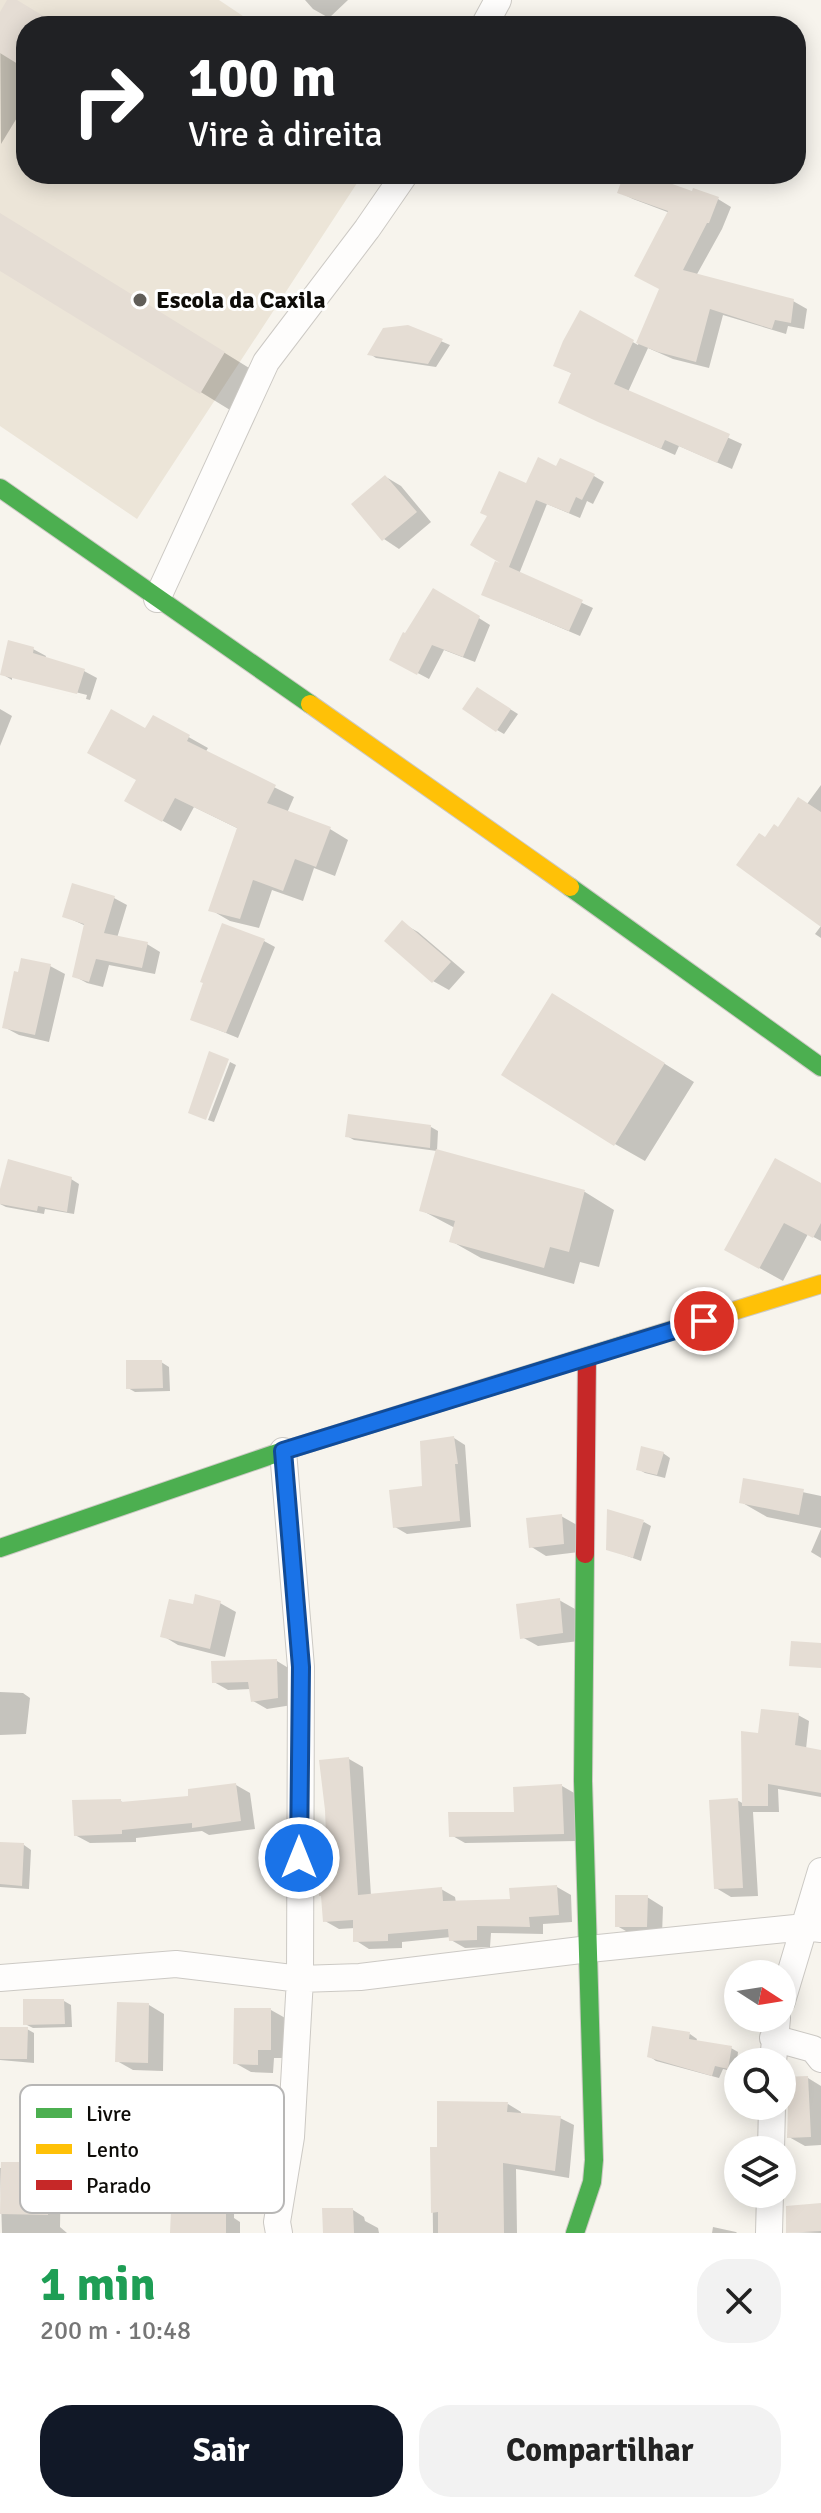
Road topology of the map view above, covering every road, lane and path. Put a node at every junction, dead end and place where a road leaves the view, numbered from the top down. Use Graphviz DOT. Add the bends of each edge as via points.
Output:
graph roads {
  1 [pos="398,184"];
  2 [pos="0,488"];
  3 [pos="157,599"];
  4 [pos="821,1067"];
  5 [pos="821,1284"];
  6 [pos="587,1357"];
  7 [pos="283,1451"];
  8 [pos="0,1548"];
  9 [pos="821,1871"];
  10 [pos="813,1928"];
  11 [pos="589,1949"];
  12 [pos="796,1968"];
  13 [pos="0,1978"];
  14 [pos="300,1979"];
  15 [pos="774,2039"];
  16 [pos="821,2059"];
  17 [pos="284,2180"];
  18 [pos="770,2208"];
  19 [pos="278,2213"];
  20 [pos="279,2233"];
  21 [pos="575,2233"];
  22 [pos="769,2233"];
  1 -- 3 [label="street" via="266,362"];
  2 -- 3 [label="street"];
  3 -- 4 [label="street"];
  5 -- 6 [label="street"];
  6 -- 7 [label="street"];
  6 -- 11 [label="street" via="583,1781"];
  7 -- 8 [label="street"];
  7 -- 14 [label="street" via="301,1667"];
  9 -- 10 [label="street"];
  10 -- 11 [label="street"];
  10 -- 12 [label="street"];
  11 -- 14 [label="street" via="360,1977"];
  11 -- 21 [label="street" via="594,2160"];
  13 -- 14 [label="street" via="176,1964"];
  14 -- 17 [label="street"];
  15 -- 16 [label="street" via="813,2049"];
  18 -- 22 [label="street"];
  19 -- 20 [label="street"];
}
